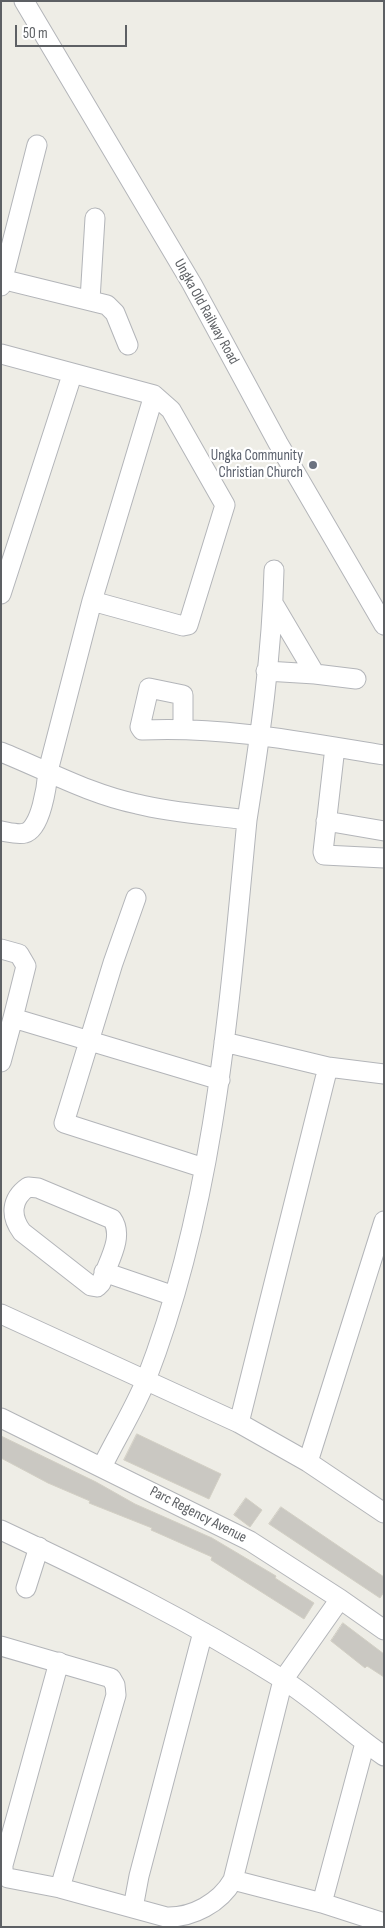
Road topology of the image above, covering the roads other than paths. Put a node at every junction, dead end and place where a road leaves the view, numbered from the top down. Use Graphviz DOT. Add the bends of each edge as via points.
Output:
graph roads {
  1 [pos="24,1"];
  2 [pos="37,145"];
  3 [pos="96,218"];
  4 [pos="2,281"];
  5 [pos="90,300"];
  6 [pos="128,345"];
  7 [pos="1,354"];
  8 [pos="72,375"];
  9 [pos="154,395"];
  10 [pos="274,570"];
  11 [pos="1,594"];
  12 [pos="92,601"];
  13 [pos="273,603"];
  14 [pos="384,625"];
  15 [pos="266,672"];
  16 [pos="315,674"];
  17 [pos="356,678"];
  18 [pos="183,728"];
  19 [pos="260,736"];
  20 [pos="335,747"];
  21 [pos="1,752"];
  22 [pos="384,755"];
  23 [pos="48,771"];
  24 [pos="247,820"];
  25 [pos="326,821"];
  26 [pos="1,831"];
  27 [pos="384,831"];
  28 [pos="384,858"];
  29 [pos="136,898"];
  30 [pos="1,949"];
  31 [pos="13,1018"];
  32 [pos="90,1042"];
  33 [pos="224,1042"];
  34 [pos="1,1062"];
  35 [pos="328,1067"];
  36 [pos="384,1074"];
  37 [pos="220,1080"];
  38 [pos="204,1168"];
  39 [pos="384,1221"];
  40 [pos="381,1242"];
  41 [pos="104,1272"];
  42 [pos="174,1296"];
  43 [pos="1,1314"];
  44 [pos="146,1381"];
  45 [pos="1,1418"];
  46 [pos="238,1423"];
  47 [pos="308,1462"];
  48 [pos="102,1467"];
  49 [pos="384,1513"];
  50 [pos="1,1530"];
  51 [pos="39,1548"];
  52 [pos="26,1588"];
  53 [pos="340,1599"];
  54 [pos="384,1630"];
  55 [pos="203,1632"];
  56 [pos="1,1646"];
  57 [pos="59,1662"];
  58 [pos="283,1680"];
  59 [pos="365,1743"];
  60 [pos="384,1756"];
  61 [pos="233,1880"];
  62 [pos="60,1888"];
  63 [pos="322,1903"];
  64 [pos="133,1908"];
  65 [pos="384,1923"];
  1 -- 14 [label="street, Ungka Old Railway Road" via="192,284 278,443"];
  2 -- 4 [label="street"];
  3 -- 5 [label="street"];
  4 -- 5 [label="street"];
  5 -- 6 [label="street" via="111,308"];
  7 -- 8 [label="street"];
  8 -- 9 [label="street"];
  8 -- 11 [label="street"];
  9 -- 12 [label="street"];
  9 -- 12 [label="street" via="171,410 225,504 188,625"];
  10 -- 13 [label="street"];
  12 -- 23 [label="street"];
  13 -- 15 [label="street"];
  13 -- 16 [label="street"];
  15 -- 16 [label="street"];
  15 -- 19 [label="street"];
  16 -- 17 [label="street"];
  18 -- 19 [label="street"];
  19 -- 20 [label="street"];
  19 -- 24 [label="street"];
  20 -- 22 [label="street"];
  20 -- 25 [label="street"];
  21 -- 23 [label="street"];
  23 -- 24 [label="street" via="66,782 137,804"];
  23 -- 26 [label="street" via="47,787 32,829 24,834"];
  24 -- 33 [label="street"];
  25 -- 27 [label="street"];
  25 -- 28 [label="street" via="324,855"];
  29 -- 32 [label="street"];
  30 -- 31 [label="street" via="19,954 26,966"];
  31 -- 32 [label="street"];
  31 -- 34 [label="street"];
  32 -- 37 [label="street"];
  32 -- 38 [label="street" via="64,1123"];
  33 -- 35 [label="street"];
  33 -- 37 [label="street"];
  35 -- 36 [label="street"];
  35 -- 46 [label="street"];
  37 -- 38 [label="street"];
  38 -- 42 [label="street" via="190,1240"];
  39 -- 40 [label="street"];
  40 -- 47 [label="street"];
  41 -- 41 [label="street" via="117,1238 118,1227 112,1219 38,1188 28,1187 21,1192 12,1210 15,1223 22,1232 91,1286 97,1287"];
  41 -- 42 [label="street"];
  42 -- 44 [label="street"];
  43 -- 44 [label="street"];
  44 -- 46 [label="street"];
  44 -- 48 [label="street"];
  45 -- 48 [label="street, Parc Regency Avenue"];
  46 -- 47 [label="street"];
  47 -- 49 [label="street"];
  48 -- 53 [label="street, Parc Regency Avenue" via="250,1540"];
  50 -- 51 [label="street"];
  51 -- 52 [label="street"];
  51 -- 55 [label="street" via="136,1594"];
  53 -- 54 [label="street, Parc Regency Avenue"];
  53 -- 58 [label="street"];
  55 -- 58 [label="street"];
  55 -- 64 [label="street"];
  56 -- 57 [label="street"];
  57 -- 62 [label="street" via="111,1678 116,1695"];
  57 -- 62 [label="street" via="3,1873 8,1878"];
  58 -- 59 [label="street"];
  58 -- 61 [label="street"];
  59 -- 60 [label="street"];
  59 -- 63 [label="street"];
  61 -- 63 [label="street"];
  61 -- 64 [label="street" via="219,1898 184,1917 166,1917"];
  62 -- 64 [label="street"];
  63 -- 65 [label="street"];
}
